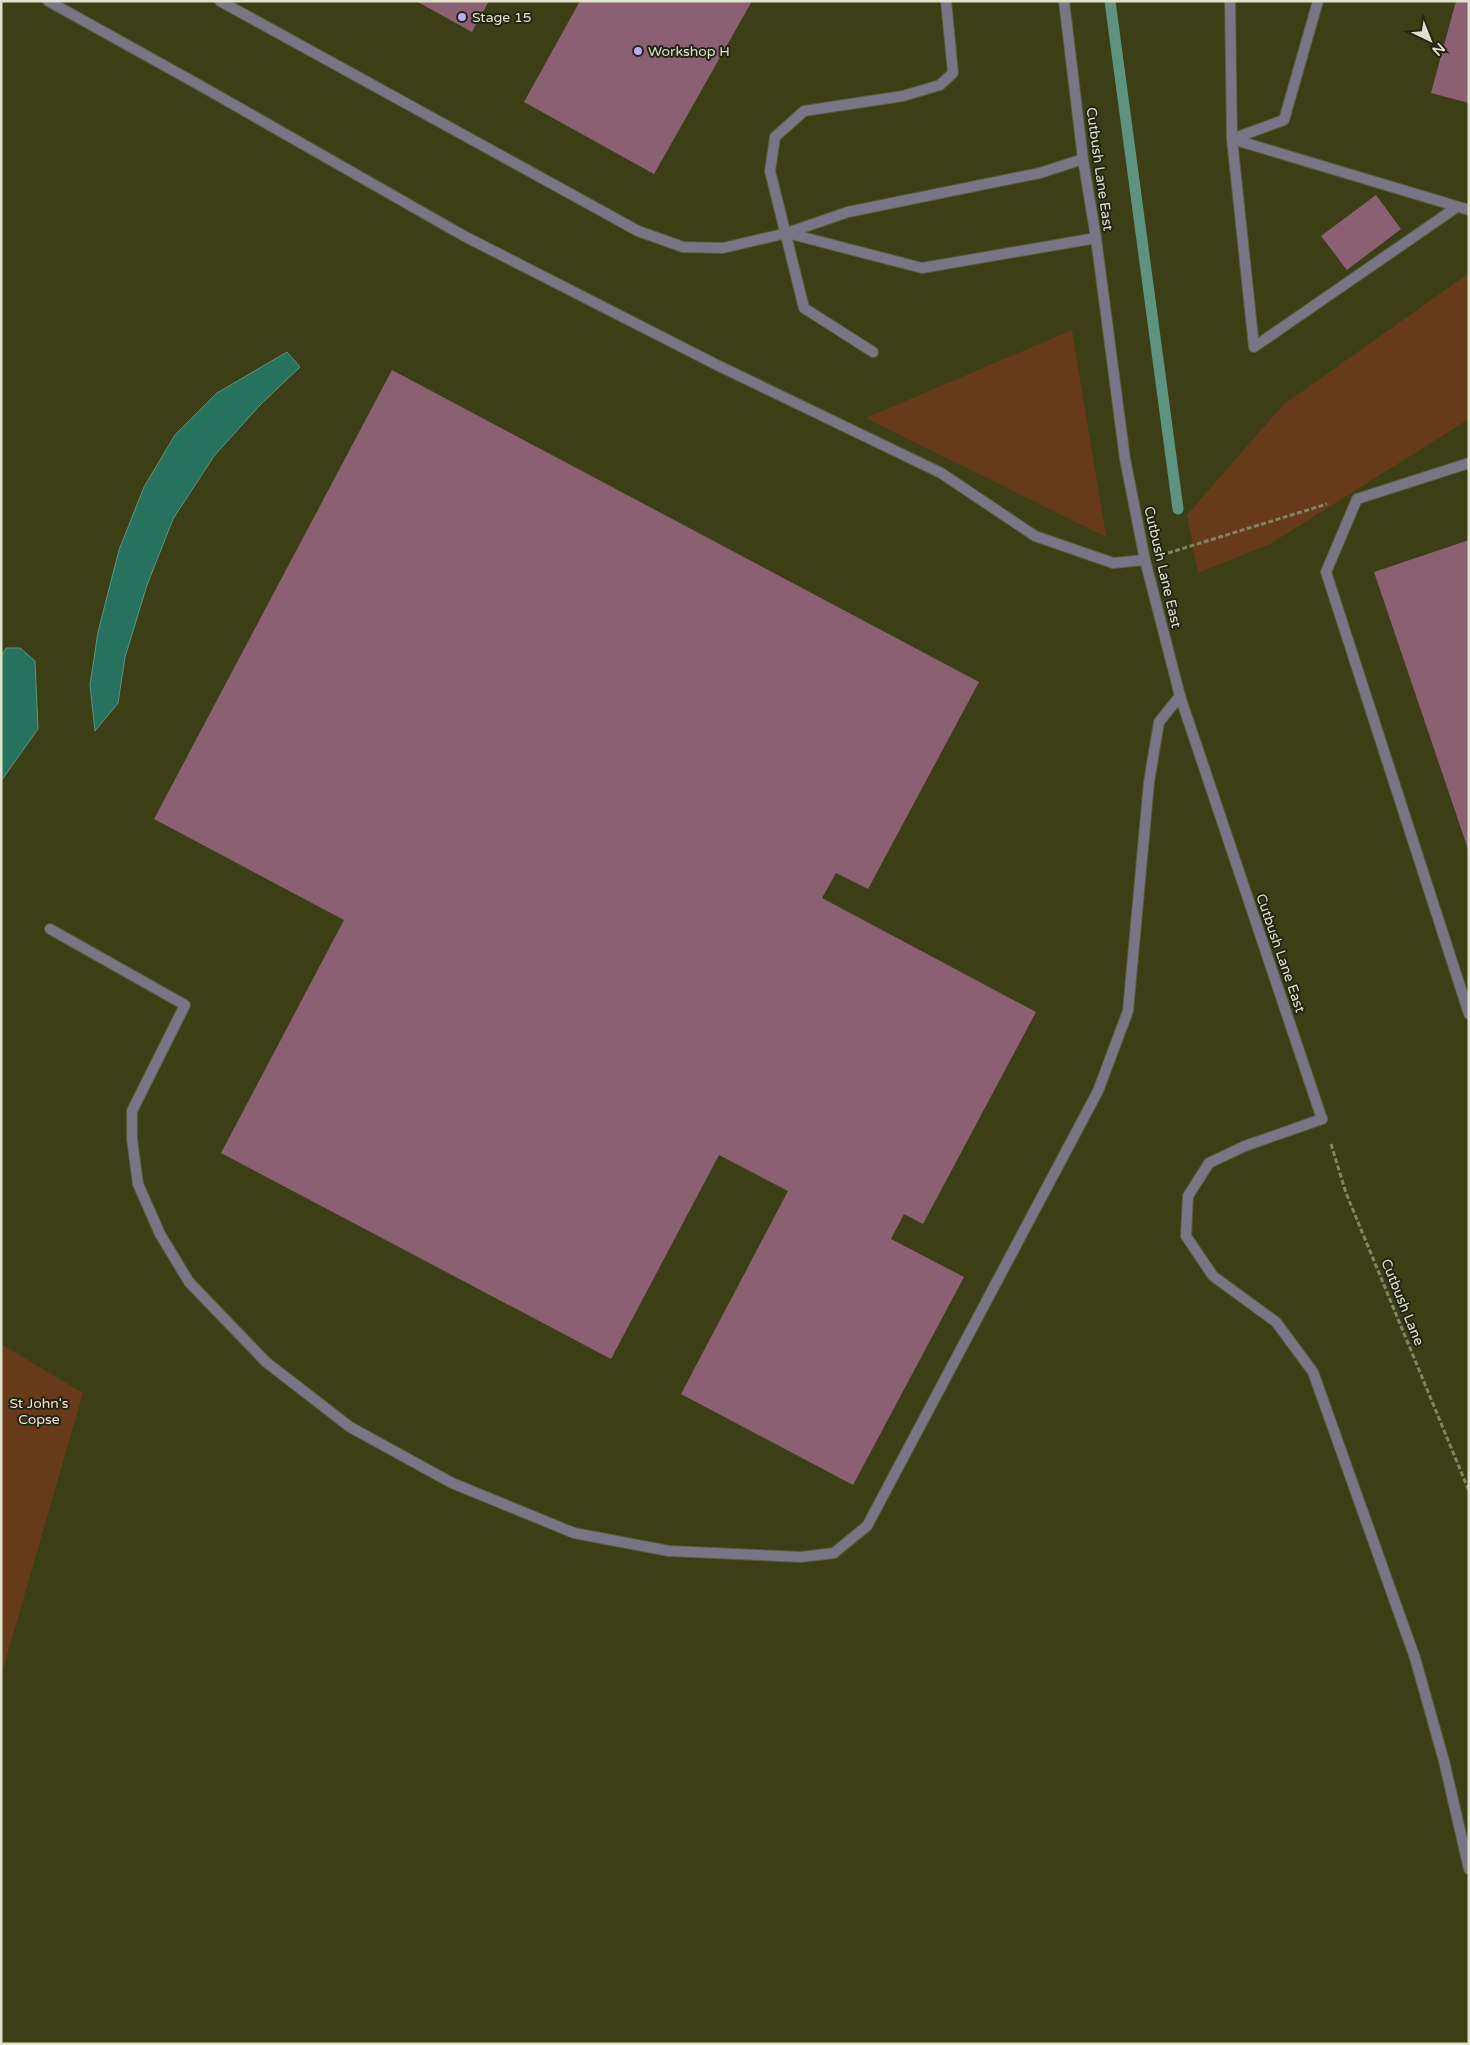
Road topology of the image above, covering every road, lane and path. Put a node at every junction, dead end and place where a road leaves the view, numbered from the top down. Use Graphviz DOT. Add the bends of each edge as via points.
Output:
graph roads {
  1 [pos="48,1"];
  2 [pos="220,1"];
  3 [pos="946,1"];
  4 [pos="1064,1"];
  5 [pos="1230,1"];
  6 [pos="1318,1"];
  7 [pos="1232,139"];
  8 [pos="1083,160"];
  9 [pos="1457,207"];
  10 [pos="1469,210"];
  11 [pos="787,233"];
  12 [pos="1096,238"];
  13 [pos="874,352"];
  14 [pos="1469,463"];
  15 [pos="1329,503"];
  16 [pos="1145,560"];
  17 [pos="1180,696"];
  18 [pos="50,929"];
  19 [pos="1469,1014"];
  20 [pos="1322,1119"];
  21 [pos="1469,1492"];
  22 [pos="1469,1869"];
  1 -- 16 [label="street" via="464,236 717,365 941,473 1035,536 1113,563"];
  2 -- 11 [label="street" via="638,231 683,247 723,248"];
  3 -- 11 [label="street" via="953,73 940,85 903,96 804,111 775,137 770,171"];
  4 -- 8 [label="street, Cutbush Lane East"];
  5 -- 7 [label="street"];
  6 -- 7 [label="street" via="1284,120"];
  7 -- 9 [label="street"];
  7 -- 9 [label="street" via="1254,347"];
  8 -- 11 [label="street" via="1040,173 848,212"];
  8 -- 12 [label="street, Cutbush Lane East"];
  9 -- 10 [label="street"];
  11 -- 12 [label="street" via="922,268"];
  11 -- 13 [label="street" via="804,308"];
  12 -- 16 [label="street, Cutbush Lane East" via="1125,459"];
  14 -- 19 [label="street" via="1357,499 1326,572"];
  15 -- 16 [label="path"];
  16 -- 17 [label="street, Cutbush Lane East"];
  17 -- 18 [label="street" via="1159,722 1149,782 1128,1011 1098,1091 867,1526 834,1552 800,1557 669,1551 574,1533 452,1482 359,1431 266,1362 189,1282 160,1234 138,1184 132,1111 185,1004"];
  17 -- 20 [label="street, Cutbush Lane East"];
  20 -- 21 [label="path, Cutbush Lane" via="1346,1193"];
  20 -- 22 [label="street" via="1245,1146 1209,1163 1188,1196 1186,1236 1213,1276 1276,1322 1313,1372 1415,1658 1444,1761"];
}
